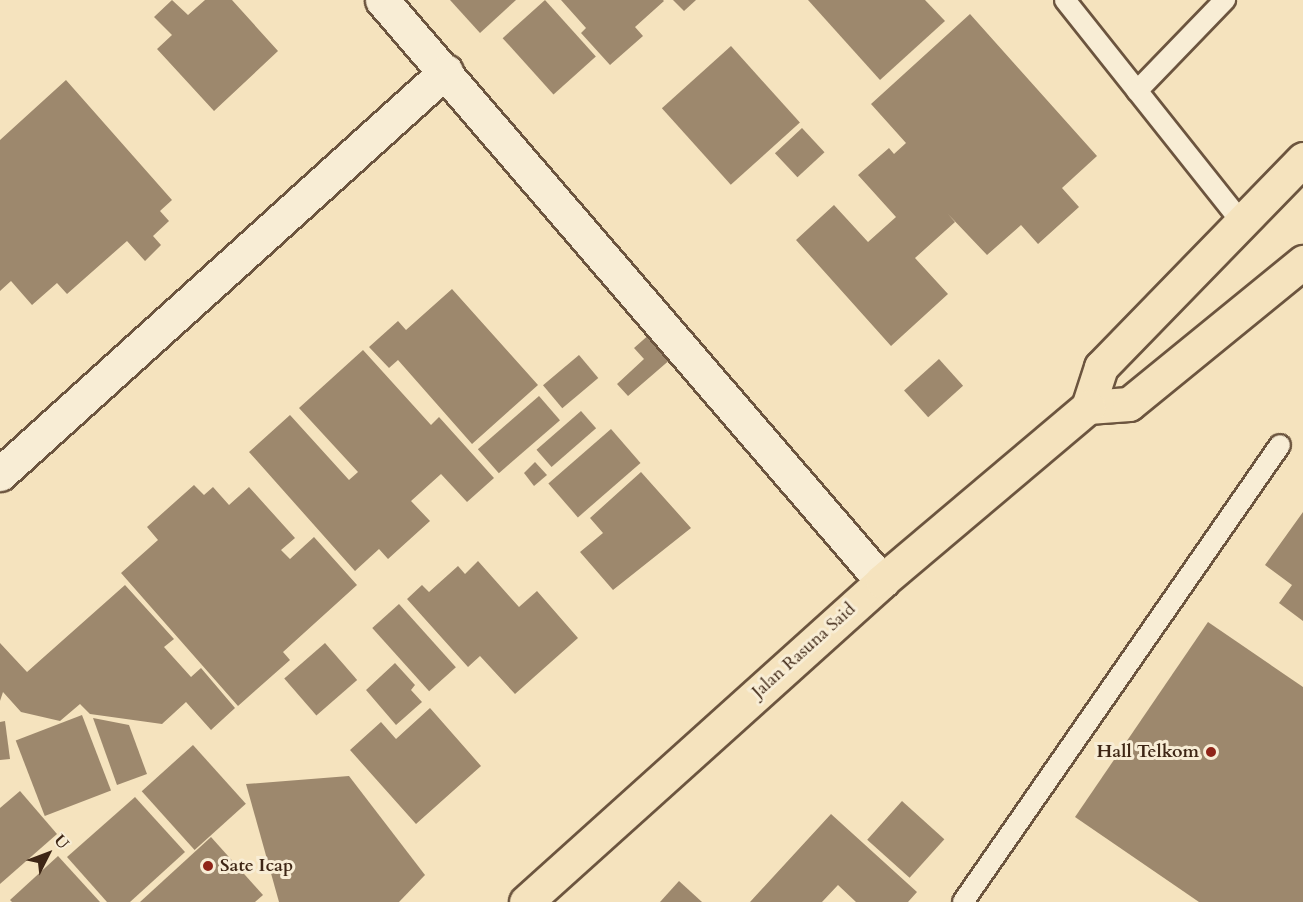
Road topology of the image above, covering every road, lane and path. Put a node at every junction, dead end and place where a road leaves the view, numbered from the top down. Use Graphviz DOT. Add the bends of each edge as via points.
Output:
graph roads {
  1 [pos="382,0"];
  2 [pos="1065,0"];
  3 [pos="1225,0"];
  4 [pos="446,71"];
  5 [pos="1137,91"];
  6 [pos="1303,159"];
  7 [pos="1240,220"];
  8 [pos="1303,262"];
  9 [pos="1088,407"];
  10 [pos="1280,445"];
  11 [pos="4,461"];
  12 [pos="882,581"];
  13 [pos="526,902"];
  14 [pos="963,902"];
  1 -- 4 [label="street"];
  2 -- 5 [label="lane"];
  3 -- 5 [label="lane"];
  4 -- 11 [label="street"];
  4 -- 12 [label="street"];
  5 -- 7 [label="lane"];
  6 -- 7 [label="main road"];
  7 -- 9 [label="main road" via="1101,367"];
  8 -- 9 [label="main road" via="1129,404"];
  9 -- 12 [label="main road, Jalan Rasuna Said"];
  10 -- 14 [label="lane"];
  12 -- 13 [label="main road, Jalan Rasuna Said"];
}
